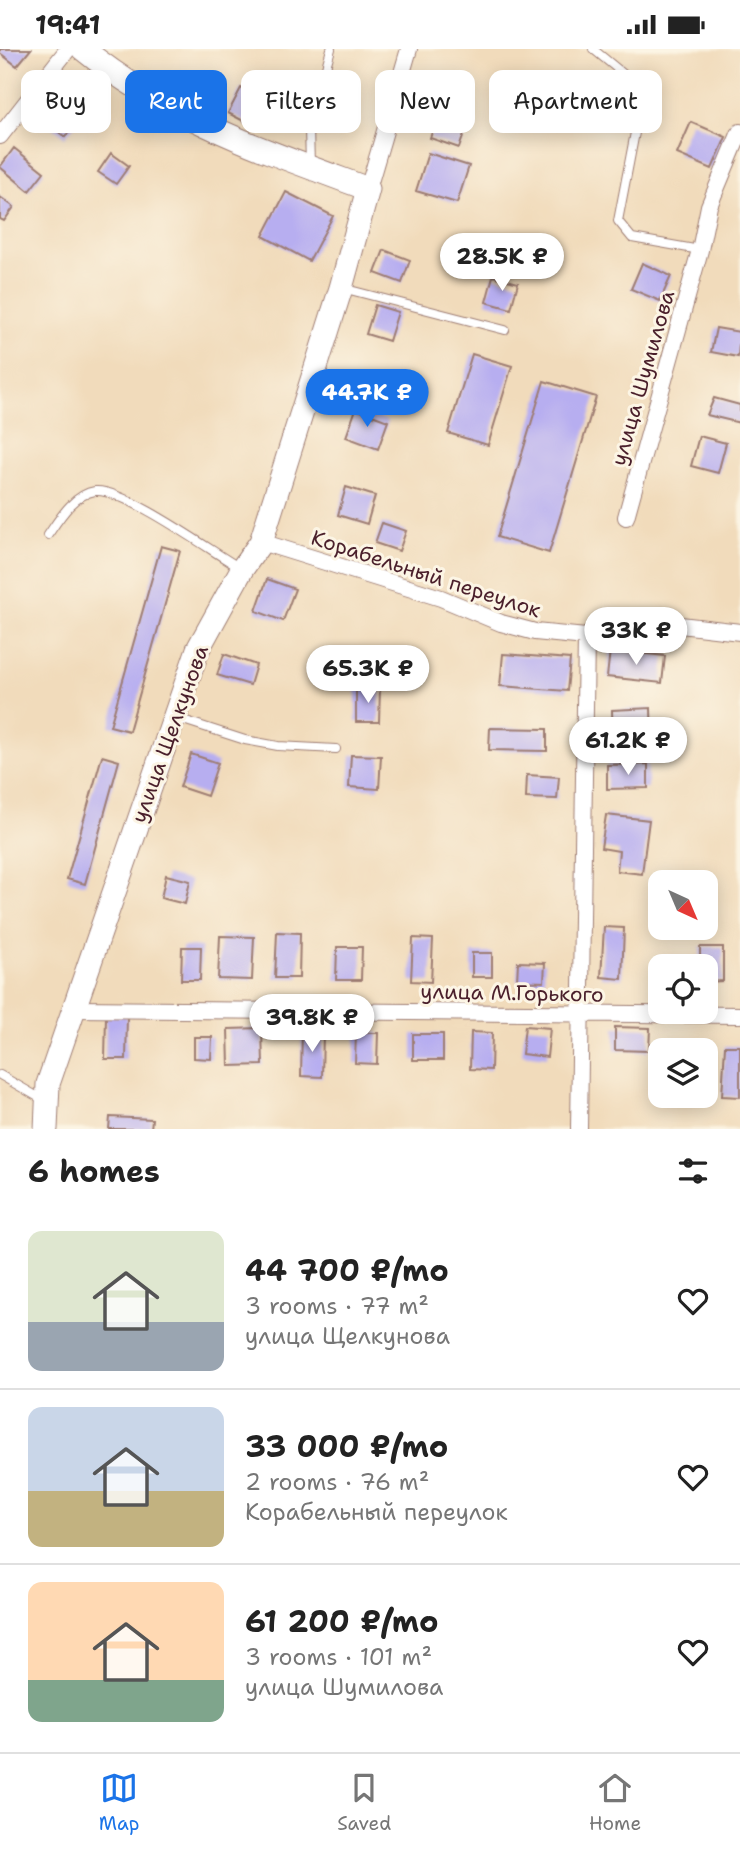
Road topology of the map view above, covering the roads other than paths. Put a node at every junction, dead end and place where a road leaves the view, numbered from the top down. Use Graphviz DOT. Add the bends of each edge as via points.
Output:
graph roads {
  1 [pos="68,49"];
  2 [pos="83,49"];
  3 [pos="331,49"];
  4 [pos="408,49"];
  5 [pos="593,49"];
  6 [pos="740,132"];
  7 [pos="0,136"];
  8 [pos="310,167"];
  9 [pos="368,189"];
  10 [pos="700,250"];
  11 [pos="341,288"];
  12 [pos="505,330"];
  13 [pos="626,517"];
  14 [pos="48,535"];
  15 [pos="261,542"];
  16 [pos="242,569"];
  17 [pos="740,632"];
  18 [pos="586,637"];
  19 [pos="174,717"];
  20 [pos="336,749"];
  21 [pos="74,1009"];
  22 [pos="579,1015"];
  23 [pos="740,1015"];
  24 [pos="0,1075"];
  25 [pos="47,1102"];
  26 [pos="46,1129"];
  27 [pos="579,1129"];
  1 -- 7 [label="street"];
  2 -- 8 [label="main road" via="110,71 221,134"];
  3 -- 8 [label="lane" via="309,128"];
  4 -- 9 [label="street"];
  5 -- 10 [label="lane" via="637,85 642,96 618,221 632,238"];
  6 -- 10 [label="street, улица Шумилова" via="709,206"];
  8 -- 9 [label="main road"];
  9 -- 11 [label="main road, улица Щелкунова"];
  10 -- 13 [label="street, улица Шумилова"];
  11 -- 12 [label="lane"];
  11 -- 15 [label="main road, улица Щелкунова"];
  14 -- 16 [label="lane" via="68,506 95,491 123,496"];
  15 -- 16 [label="main road, улица Щелкунова"];
  15 -- 18 [label="street, Корабельный переулок" via="441,599 500,623"];
  16 -- 19 [label="main road, улица Щелкунова" via="198,649"];
  17 -- 18 [label="street" via="612,617"];
  18 -- 22 [label="street"];
  19 -- 20 [label="lane" via="245,740"];
  19 -- 21 [label="main road, улица Щелкунова"];
  21 -- 22 [label="street, улица М.Горького"];
  21 -- 25 [label="main road, улица Щелкунова" via="48,1084"];
  22 -- 23 [label="street, улица М.Горького"];
  22 -- 27 [label="street"];
  24 -- 25 [label="lane"];
  25 -- 26 [label="main road, улица Щелкунова"];
}
